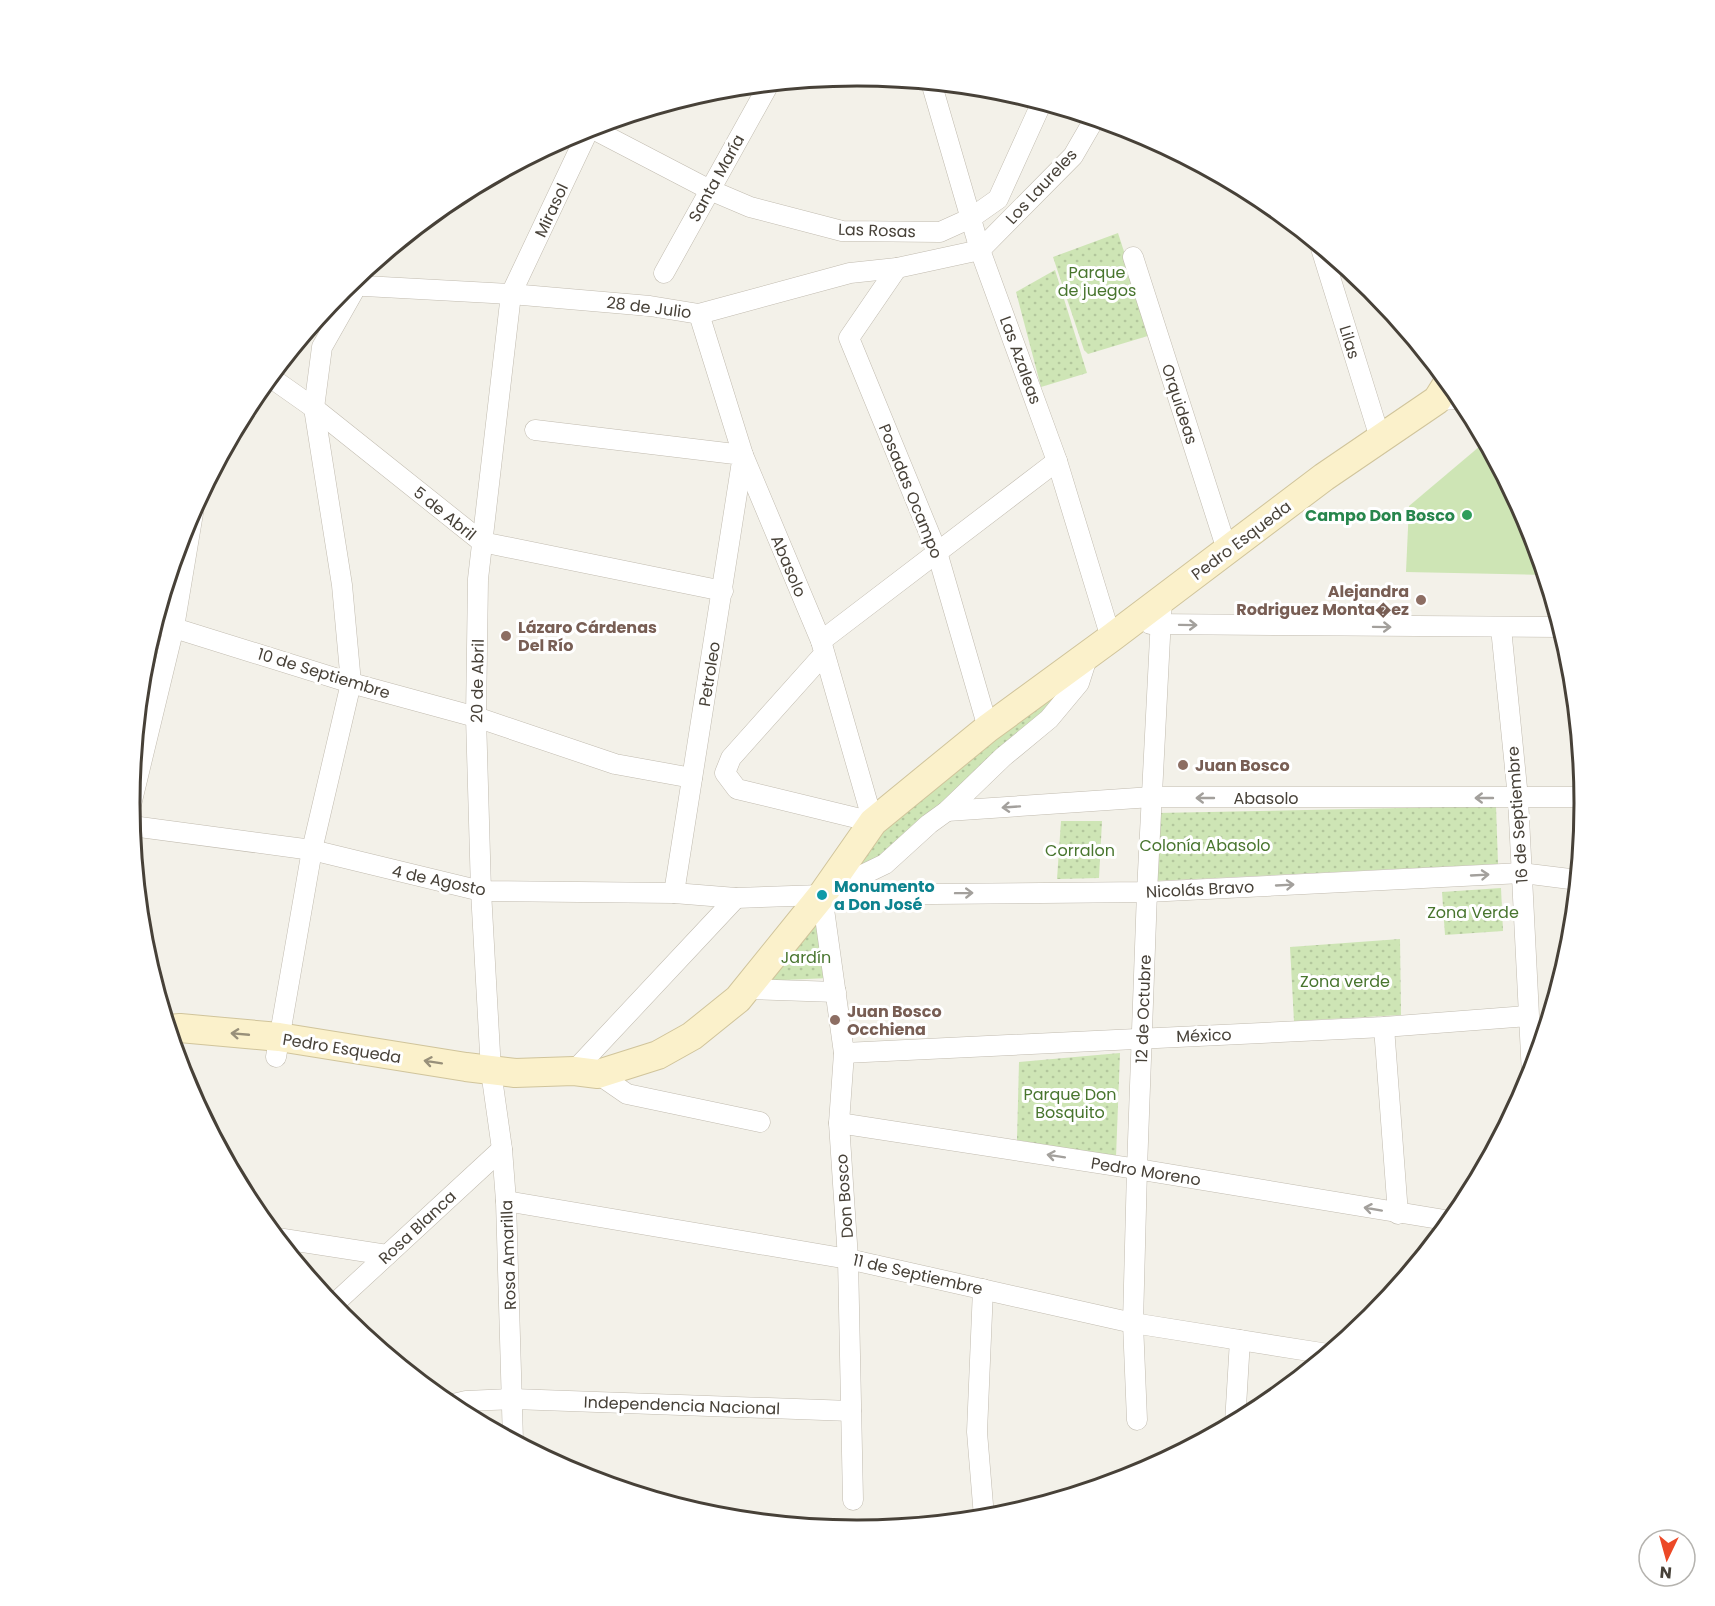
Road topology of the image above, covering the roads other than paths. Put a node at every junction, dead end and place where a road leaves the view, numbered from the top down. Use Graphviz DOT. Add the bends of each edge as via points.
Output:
graph roads {
  1 [pos="933,90"];
  2 [pos="765,92"];
  3 [pos="1038,109"];
  4 [pos="1091,125"];
  5 [pos="602,133"];
  6 [pos="584,140"];
  7 [pos="710,190"];
  8 [pos="971,218"];
  9 [pos="980,250"];
  10 [pos="1133,257"];
  11 [pos="1324,258"];
  12 [pos="897,268"];
  13 [pos="664,273"];
  14 [pos="360,286"];
  15 [pos="511,294"];
  16 [pos="342,304"];
  17 [pos="699,314"];
  18 [pos="277,382"];
  19 [pos="1447,395"];
  20 [pos="314,408"];
  21 [pos="534,430"];
  22 [pos="1380,438"];
  23 [pos="743,455"];
  24 [pos="1058,461"];
  25 [pos="482,542"];
  26 [pos="1227,550"];
  27 [pos="937,552"];
  28 [pos="173,588"];
  29 [pos="723,591"];
  30 [pos="1161,611"];
  31 [pos="164,624"];
  32 [pos="1553,627"];
  33 [pos="1501,628"];
  34 [pos="1109,639"];
  35 [pos="823,648"];
  36 [pos="351,683"];
  37 [pos="476,717"];
  38 [pos="988,728"];
  39 [pos="144,733"];
  40 [pos="692,778"];
  41 [pos="1575,797"];
  42 [pos="1152,798"];
  43 [pos="1518,798"];
  44 [pos="947,811"];
  45 [pos="873,822"];
  46 [pos="141,827"];
  47 [pos="312,850"];
  48 [pos="1522,873"];
  49 [pos="1571,879"];
  50 [pos="481,891"];
  51 [pos="1147,892"];
  52 [pos="674,893"];
  53 [pos="822,895"];
  54 [pos="736,898"];
  55 [pos="746,989"];
  56 [pos="836,992"];
  57 [pos="1528,1016"];
  58 [pos="1384,1027"];
  59 [pos="176,1028"];
  60 [pos="1143,1037"];
  61 [pos="278,1047"];
  62 [pos="183,1048"];
  63 [pos="1530,1051"];
  64 [pos="844,1053"];
  65 [pos="586,1072"];
  66 [pos="500,1076"];
  67 [pos="760,1122"];
  68 [pos="839,1123"];
  69 [pos="502,1149"];
  70 [pos="1137,1169"];
  71 [pos="506,1201"];
  72 [pos="1398,1214"];
  73 [pos="1441,1220"];
  74 [pos="288,1240"];
  75 [pos="387,1255"];
  76 [pos="848,1258"];
  77 [pos="983,1289"];
  78 [pos="340,1299"];
  79 [pos="1133,1323"];
  80 [pos="1240,1340"];
  81 [pos="1318,1352"];
  82 [pos="513,1399"];
  83 [pos="462,1402"];
  84 [pos="851,1411"];
  85 [pos="1236,1412"];
  86 [pos="1137,1420"];
  87 [pos="513,1432"];
  88 [pos="854,1500"];
  89 [pos="983,1509"];
  1 -- 8 [label="street, Las Azaleas"];
  2 -- 7 [label="street, Santa María"];
  3 -- 8 [label="street, Las Rosas" via="998,199"];
  4 -- 9 [label="street, Los Laureles" via="1073,156"];
  5 -- 7 [label="street, Las Rosas"];
  6 -- 15 [label="street, Mirasol"];
  7 -- 8 [label="street, Las Rosas" via="750,207 842,231 940,232"];
  7 -- 13 [label="street, Santa María"];
  8 -- 9 [label="street, Las Azaleas"];
  9 -- 12 [label="street, 28 de Julio"];
  9 -- 24 [label="street, Las Azaleas"];
  10 -- 26 [label="street, Orquideas"];
  11 -- 22 [label="street, Lilas"];
  12 -- 17 [label="street, 28 de Julio" via="850,273"];
  12 -- 27 [label="street, Posadas Ocampo" via="849,338"];
  14 -- 15 [label="street, 28 de Julio"];
  15 -- 17 [label="street, 28 de Julio"];
  15 -- 25 [label="street, 20 de Abril"];
  16 -- 20 [label="street" via="322,347"];
  17 -- 23 [label="street, Abasolo"];
  18 -- 20 [label="street, 5 de Abril"];
  19 -- 22 [label="street, Pedro Esqueda"];
  20 -- 25 [label="street, 5 de Abril"];
  20 -- 36 [label="street" via="342,585"];
  21 -- 23 [label="street"];
  22 -- 26 [label="street, Pedro Esqueda"];
  23 -- 29 [label="street, Petroleo"];
  23 -- 35 [label="street, Abasolo"];
  24 -- 27 [label="street"];
  24 -- 34 [label="street, Las Azaleas"];
  25 -- 29 [label="street, 5 de Abril"];
  25 -- 37 [label="street, 20 de Abril"];
  26 -- 30 [label="street, Pedro Esqueda"];
  27 -- 35 [label="street"];
  27 -- 38 [label="street, Posadas Ocampo"];
  28 -- 31 [label="street"];
  29 -- 40 [label="street, Petroleo"];
  30 -- 33 [label="street, one-way"];
  30 -- 34 [label="street, Pedro Esqueda"];
  30 -- 42 [label="street, 12 de Octubre"];
  31 -- 36 [label="street, 10 de Septiembre"];
  31 -- 39 [label="street"];
  32 -- 33 [label="street"];
  33 -- 43 [label="street, 16 de Septiembre"];
  34 -- 38 [label="street, Pedro Esqueda"];
  34 -- 44 [label="street, Pedro Esqueda" via="1049,719"];
  35 -- 45 [label="street, Abasolo"];
  35 -- 45 [label="street" via="731,758 725,773 737,789"];
  36 -- 37 [label="street, 10 de Septiembre"];
  36 -- 47 [label="street"];
  37 -- 40 [label="street, 10 de Septiembre" via="615,764"];
  37 -- 50 [label="street, 20 de Abril"];
  38 -- 45 [label="street, Pedro Esqueda"];
  40 -- 52 [label="street, Petroleo"];
  41 -- 43 [label="street, Abasolo"];
  43 -- 42 [label="street, Abasolo, one-way"];
  42 -- 44 [label="street, Abasolo, one-way"];
  42 -- 51 [label="street, 12 de Octubre"];
  43 -- 48 [label="street, 16 de Septiembre"];
  44 -- 53 [label="street, Pedro Esqueda" via="885,864"];
  45 -- 53 [label="street, Pedro Esqueda"];
  46 -- 47 [label="street, 4 de Agosto"];
  47 -- 50 [label="street, 4 de Agosto"];
  47 -- 61 [label="street"];
  48 -- 49 [label="street, Nicolás Bravo"];
  51 -- 48 [label="street, Nicolás Bravo, one-way"];
  48 -- 57 [label="street, 16 de Septiembre"];
  50 -- 52 [label="street, 4 de Agosto"];
  50 -- 66 [label="street, 20 de Abril"];
  53 -- 51 [label="street, Nicolás Bravo, one-way"];
  51 -- 60 [label="street, 12 de Octubre"];
  52 -- 54 [label="street, 4 de Agosto"];
  53 -- 54 [label="street, 4 de Agosto"];
  53 -- 55 [label="street, Pedro Esqueda"];
  53 -- 56 [label="street, Don Bosco"];
  54 -- 65 [label="street"];
  55 -- 56 [label="street"];
  55 -- 65 [label="street, Pedro Esqueda" via="692,1036 658,1055"];
  56 -- 64 [label="street, Don Bosco"];
  57 -- 58 [label="street, México"];
  57 -- 63 [label="street, 16 de Septiembre"];
  58 -- 60 [label="street, México"];
  58 -- 72 [label="street"];
  61 -- 59 [label="street, Pedro Esqueda, one-way"];
  60 -- 64 [label="street, México"];
  60 -- 70 [label="street, 12 de Octubre"];
  61 -- 62 [label="street, Pedro Esqueda"];
  61 -- 66 [label="street, Pedro Esqueda" via="455,1084"];
  64 -- 68 [label="street, Don Bosco"];
  65 -- 66 [label="street, Pedro Esqueda"];
  65 -- 67 [label="street" via="627,1094"];
  66 -- 69 [label="street, Rosa Amarilla"];
  70 -- 68 [label="street, Pedro Moreno, one-way"];
  68 -- 76 [label="street, Don Bosco"];
  69 -- 71 [label="street, Rosa Amarilla"];
  69 -- 75 [label="street, Rosa Blanca"];
  72 -- 70 [label="street, Pedro Moreno, one-way"];
  70 -- 79 [label="street, 12 de Octubre"];
  71 -- 76 [label="street, 11 de Septiembre"];
  71 -- 82 [label="street, Rosa Amarilla"];
  72 -- 73 [label="street, Pedro Moreno"];
  74 -- 75 [label="street"];
  75 -- 78 [label="street, Rosa Blanca"];
  76 -- 77 [label="street, 11 de Septiembre"];
  76 -- 84 [label="street, Don Bosco"];
  77 -- 79 [label="street, 11 de Septiembre"];
  77 -- 89 [label="street" via="977,1432"];
  79 -- 80 [label="street, 11 de Septiembre"];
  79 -- 86 [label="street, 12 de Octubre"];
  80 -- 81 [label="street, 11 de Septiembre"];
  80 -- 85 [label="street"];
  82 -- 83 [label="street, Independencia Nacional"];
  82 -- 84 [label="street, Independencia Nacional"];
  82 -- 87 [label="street, Rosa Amarilla"];
  84 -- 88 [label="street, Don Bosco"];
}
